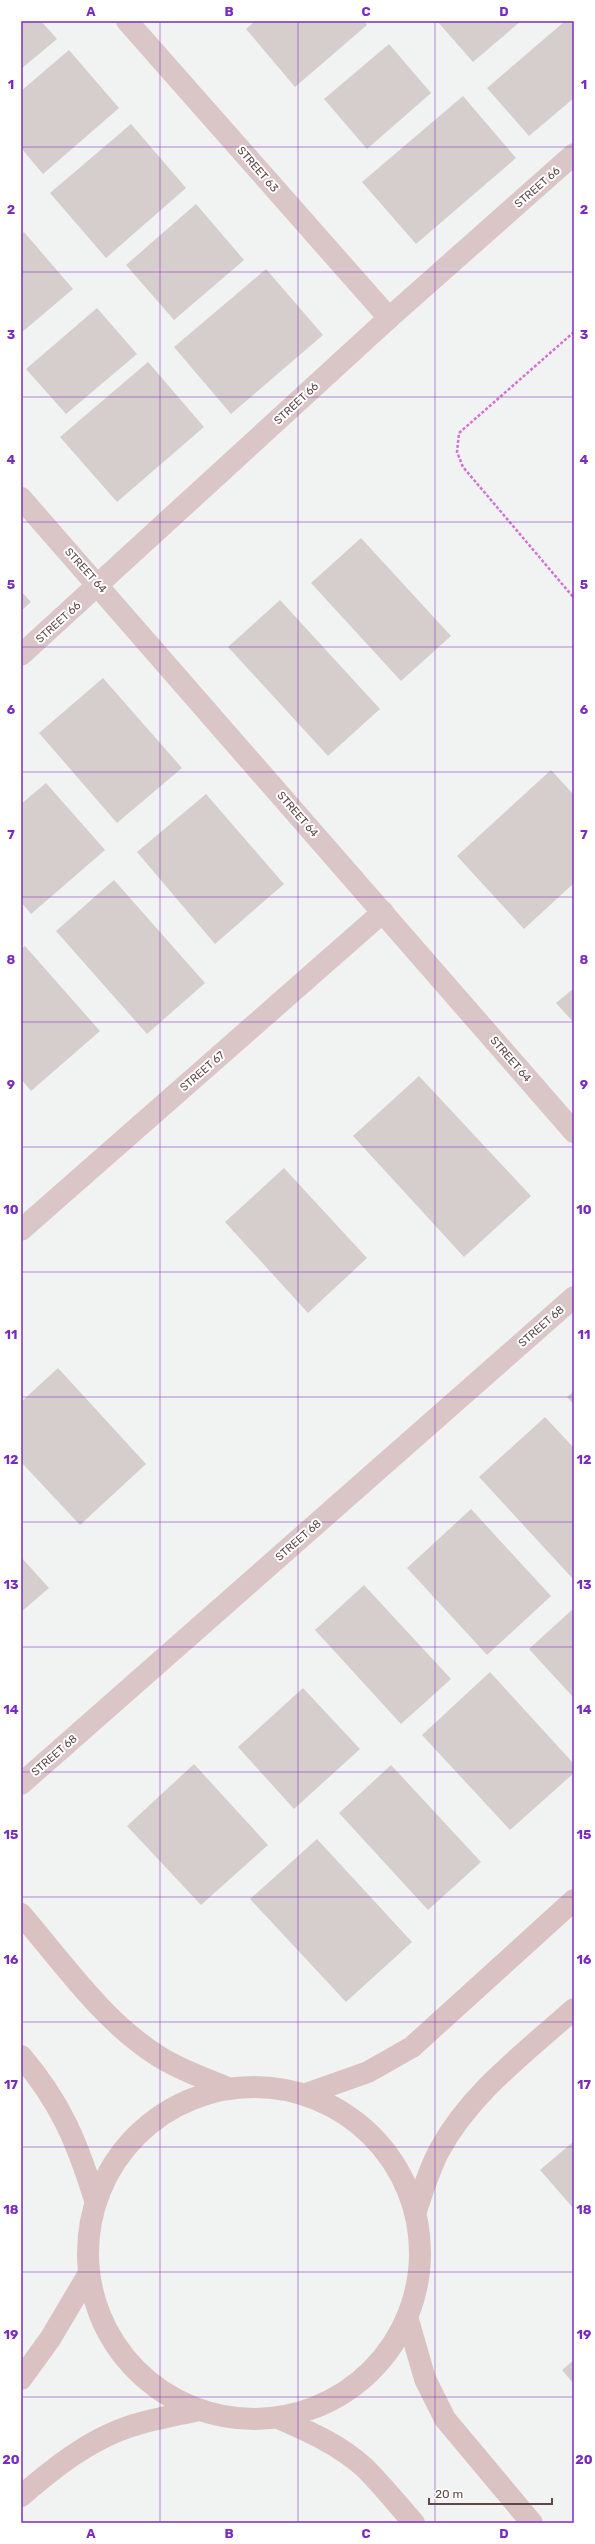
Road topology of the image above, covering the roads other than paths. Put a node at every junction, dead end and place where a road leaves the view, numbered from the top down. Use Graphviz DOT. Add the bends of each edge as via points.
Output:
graph roads {
  1 [pos="128,21"];
  2 [pos="574,154"];
  3 [pos="389,318"];
  4 [pos="21,498"];
  5 [pos="99,585"];
  6 [pos="21,655"];
  7 [pos="383,912"];
  8 [pos="574,1132"];
  9 [pos="21,1230"];
  10 [pos="574,1297"];
  11 [pos="21,1784"];
  12 [pos="574,1900"];
  13 [pos="21,1914"];
  14 [pos="574,2009"];
  15 [pos="21,2056"];
  16 [pos="228,2088"];
  17 [pos="306,2094"];
  18 [pos="95,2200"];
  19 [pos="416,2211"];
  20 [pos="88,2275"];
  21 [pos="408,2320"];
  22 [pos="21,2379"];
  23 [pos="200,2410"];
  24 [pos="278,2418"];
  25 [pos="21,2496"];
  26 [pos="414,2523"];
  27 [pos="532,2523"];
  1 -- 3 [label="street, STREET 63"];
  2 -- 3 [label="street, STREET 66"];
  3 -- 5 [label="street, STREET 66"];
  4 -- 5 [label="street, STREET 64"];
  5 -- 6 [label="street, STREET 66"];
  5 -- 7 [label="street, STREET 64"];
  7 -- 8 [label="street, STREET 64"];
  7 -- 9 [label="street, STREET 67"];
  10 -- 11 [label="street, STREET 68"];
  12 -- 17 [label="street" via="412,2047 368,2072"];
  13 -- 16 [label="street" via="127,2033 176,2066"];
  14 -- 19 [label="street" via="481,2093 465,2112 440,2151"];
  15 -- 18 [label="street" via="52,2096 66,2121 80,2151"];
  16 -- 17 [label="street" via="267,2087"];
  16 -- 18 [label="street" via="184,2102 145,2126 115,2160"];
  17 -- 19 [label="street" via="343,2112 376,2138 401,2172"];
  18 -- 20 [label="street" via="87,2237"];
  19 -- 21 [label="street" via="422,2247 419,2284"];
  20 -- 22 [label="street" via="50,2339"];
  20 -- 23 [label="street" via="100,2320 125,2358 159,2390"];
  21 -- 24 [label="street" via="386,2356 355,2385 318,2406"];
  21 -- 27 [label="street" via="425,2379 442,2412"];
  23 -- 24 [label="street" via="238,2418"];
  23 -- 25 [label="street" via="128,2426 100,2438 58,2465"];
  24 -- 26 [label="street" via="327,2441 364,2468"];
}
